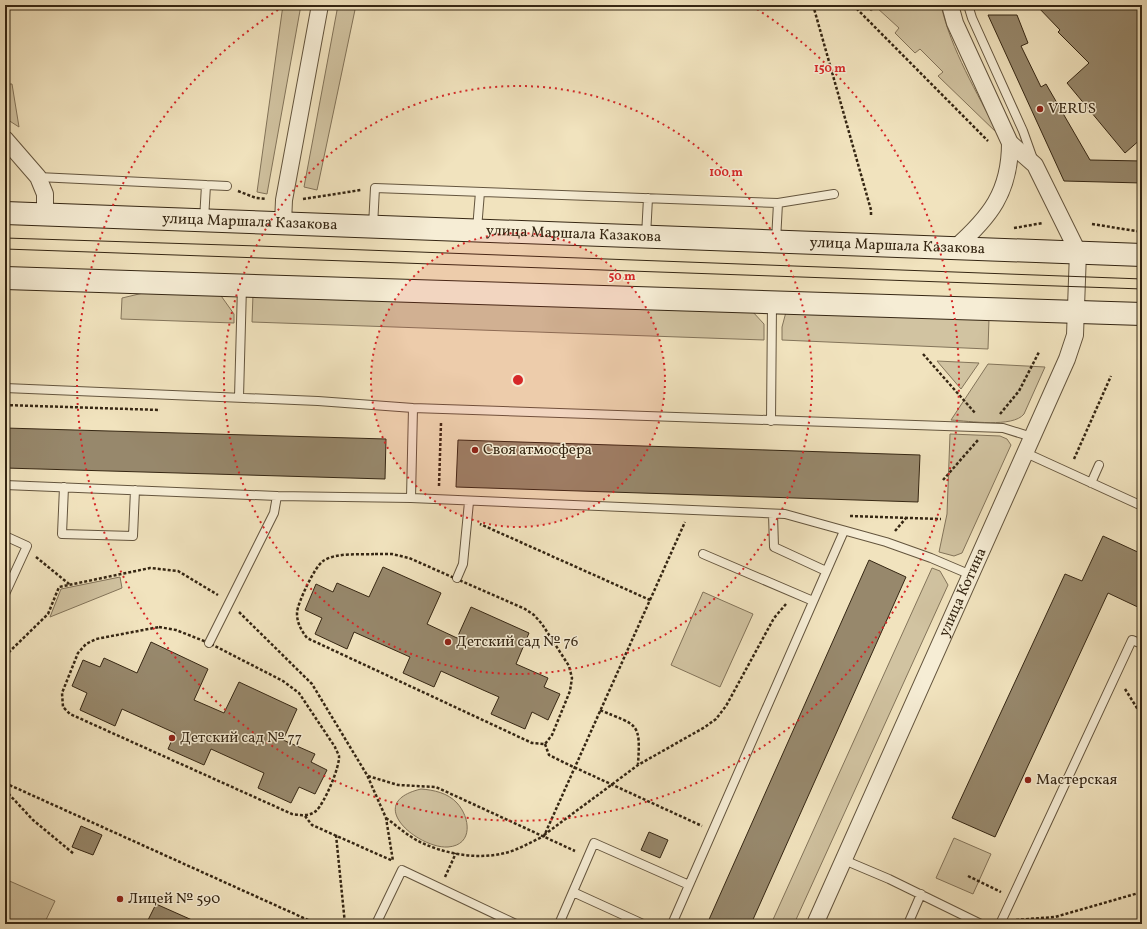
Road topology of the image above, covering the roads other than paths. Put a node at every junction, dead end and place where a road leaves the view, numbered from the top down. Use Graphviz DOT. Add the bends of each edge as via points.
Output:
graph roads {
  1 [pos="320,5"];
  2 [pos="950,5"];
  3 [pos="968,5"];
  4 [pos="5,139"];
  5 [pos="1010,143"];
  6 [pos="1035,165"];
  7 [pos="38,178"];
  8 [pos="206,185"];
  9 [pos="227,186"];
  10 [pos="480,192"];
  11 [pos="834,194"];
  12 [pos="648,198"];
  13 [pos="778,203"];
  14 [pos="5,213"];
  15 [pos="45,214"];
  16 [pos="204,220"];
  17 [pos="283,223"];
  18 [pos="373,226"];
  19 [pos="477,230"];
  20 [pos="646,236"];
  21 [pos="776,241"];
  22 [pos="955,248"];
  23 [pos="1078,252"];
  24 [pos="1142,255"];
  25 [pos="5,278"];
  26 [pos="242,285"];
  27 [pos="772,302"];
  28 [pos="1077,312"];
  29 [pos="1142,314"];
  30 [pos="5,388"];
  31 [pos="239,398"];
  32 [pos="413,408"];
  33 [pos="771,421"];
  34 [pos="1032,437"];
  35 [pos="1026,453"];
  36 [pos="1099,465"];
  37 [pos="1091,483"];
  38 [pos="5,485"];
  39 [pos="64,487"];
  40 [pos="135,490"];
  41 [pos="277,496"];
  42 [pos="411,498"];
  43 [pos="469,502"];
  44 [pos="1142,506"];
  45 [pos="773,514"];
  46 [pos="844,531"];
  47 [pos="5,536"];
  48 [pos="703,554"];
  49 [pos="826,571"];
  50 [pos="971,575"];
  51 [pos="457,578"];
  52 [pos="5,594"];
  53 [pos="813,601"];
  54 [pos="210,643"];
  55 [pos="1142,644"];
  56 [pos="844,860"];
  57 [pos="689,885"];
  58 [pos="573,892"];
  59 [pos="921,894"];
  60 [pos="376,924"];
  61 [pos="516,924"];
  62 [pos="559,924"];
  63 [pos="643,924"];
  64 [pos="672,924"];
  65 [pos="815,924"];
  66 [pos="908,924"];
  67 [pos="981,924"];
  68 [pos="1000,924"];
  1 -- 17 [label="street" via="284,200"];
  2 -- 5 [label="street" via="955,23"];
  3 -- 6 [label="lane" via="1023,131"];
  4 -- 7 [label="street"];
  5 -- 6 [label="street"];
  5 -- 22 [label="street" via="1010,163 994,206 979,227"];
  6 -- 23 [label="street"];
  7 -- 8 [label="lane"];
  7 -- 15 [label="street" via="45,194"];
  8 -- 9 [label="lane"];
  8 -- 16 [label="lane"];
  10 -- 12 [label="lane"];
  10 -- 18 [label="lane" via="375,188"];
  10 -- 19 [label="lane"];
  11 -- 13 [label="lane"];
  12 -- 13 [label="lane"];
  12 -- 20 [label="lane"];
  13 -- 21 [label="lane"];
  14 -- 15 [label="main road, улица Маршала Казакова"];
  15 -- 16 [label="main road, улица Маршала Казакова"];
  16 -- 17 [label="main road, улица Маршала Казакова"];
  17 -- 18 [label="main road, улица Маршала Казакова"];
  18 -- 19 [label="main road, улица Маршала Казакова"];
  19 -- 20 [label="main road, улица Маршала Казакова"];
  20 -- 21 [label="main road, улица Маршала Казакова"];
  21 -- 22 [label="main road, улица Маршала Казакова"];
  22 -- 23 [label="main road, улица Маршала Казакова"];
  23 -- 24 [label="main road, улица Маршала Казакова"];
  23 -- 28 [label="street, улица Котина"];
  25 -- 26 [label="main road"];
  26 -- 27 [label="main road"];
  26 -- 31 [label="lane"];
  27 -- 28 [label="main road"];
  27 -- 33 [label="lane"];
  28 -- 29 [label="main road"];
  28 -- 34 [label="street, улица Котина" via="1075,335 1067,359"];
  30 -- 31 [label="lane"];
  31 -- 32 [label="lane"];
  32 -- 33 [label="lane"];
  32 -- 42 [label="lane"];
  33 -- 34 [label="lane" via="989,428 1018,432"];
  34 -- 35 [label="street, улица Котина"];
  35 -- 37 [label="lane"];
  35 -- 50 [label="street, улица Котина"];
  36 -- 37 [label="lane"];
  37 -- 44 [label="lane"];
  38 -- 39 [label="lane"];
  39 -- 40 [label="lane"];
  39 -- 40 [label="lane" via="62,534 133,536"];
  40 -- 41 [label="lane"];
  41 -- 42 [label="lane"];
  41 -- 54 [label="lane" via="274,513"];
  42 -- 43 [label="lane"];
  43 -- 45 [label="lane"];
  43 -- 51 [label="lane" via="463,564"];
  45 -- 46 [label="lane" via="785,514"];
  45 -- 49 [label="lane" via="774,547"];
  46 -- 49 [label="lane"];
  46 -- 50 [label="lane" via="892,544"];
  47 -- 52 [label="lane" via="27,546"];
  48 -- 53 [label="lane"];
  49 -- 53 [label="lane"];
  50 -- 56 [label="street, улица Котина"];
  53 -- 57 [label="lane"];
  55 -- 68 [label="lane" via="1132,640"];
  56 -- 59 [label="lane"];
  56 -- 65 [label="street, улица Котина"];
  57 -- 58 [label="lane" via="594,843"];
  57 -- 64 [label="lane"];
  58 -- 62 [label="lane"];
  58 -- 63 [label="lane"];
  59 -- 66 [label="lane"];
  59 -- 67 [label="lane"];
  60 -- 61 [label="lane" via="402,870"];
}
